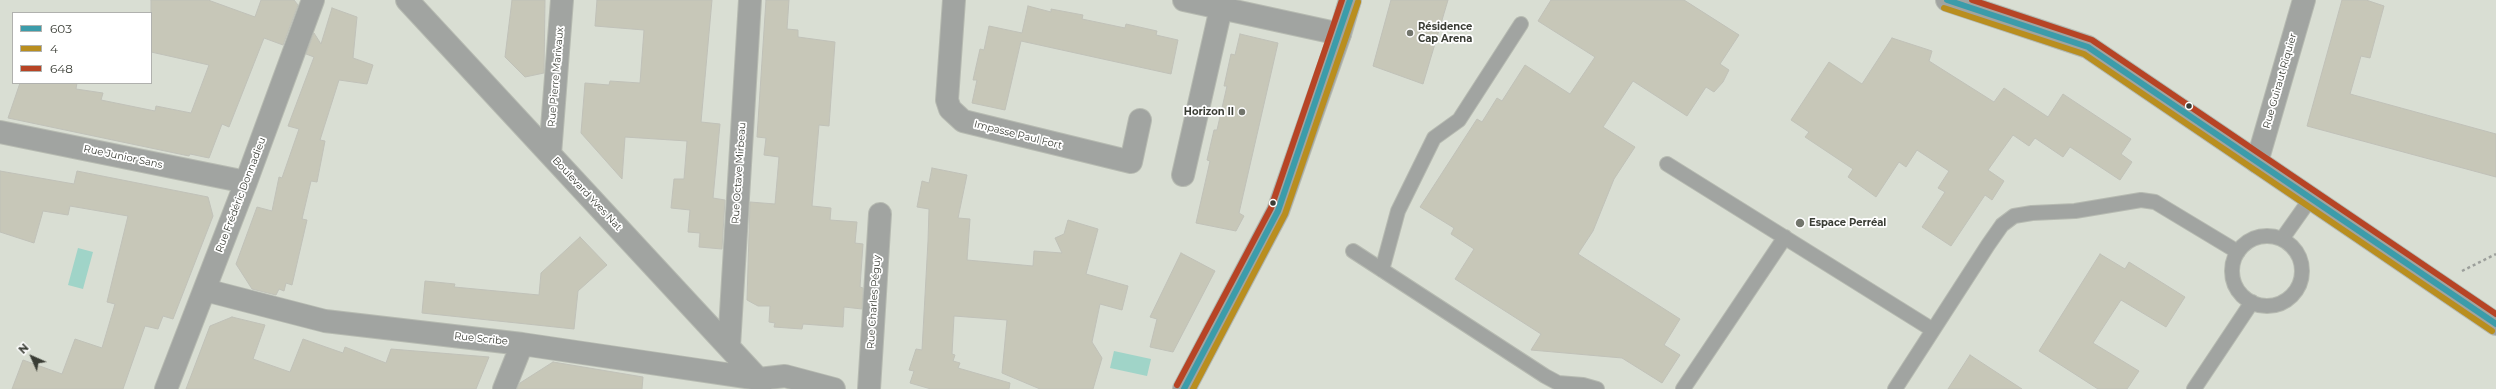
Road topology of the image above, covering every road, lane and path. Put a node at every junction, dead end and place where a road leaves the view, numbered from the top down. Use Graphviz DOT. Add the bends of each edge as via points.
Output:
graph roads {
  1 [pos="313,0"];
  2 [pos="407,0"];
  3 [pos="562,0"];
  4 [pos="750,0"];
  5 [pos="954,0"];
  6 [pos="1184,0"];
  7 [pos="1350,0"];
  8 [pos="1947,0"];
  9 [pos="2304,0"];
  10 [pos="1222,8"];
  11 [pos="1521,24"];
  12 [pos="1340,34"];
  13 [pos="1140,120"];
  14 [pos="0,132"];
  15 [pos="550,154"];
  16 [pos="2257,162"];
  17 [pos="1667,164"];
  18 [pos="1183,175"];
  19 [pos="246,182"];
  20 [pos="2311,198"];
  21 [pos="880,214"];
  22 [pos="1784,237"];
  23 [pos="2282,239"];
  24 [pos="1353,251"];
  25 [pos="2238,252"];
  26 [pos="2496,254"];
  27 [pos="1382,270"];
  28 [pos="2436,283"];
  29 [pos="205,290"];
  30 [pos="2252,302"];
  31 [pos="2496,324"];
  32 [pos="1933,330"];
  33 [pos="522,344"];
  34 [pos="729,346"];
  35 [pos="763,384"];
  36 [pos="166,389"];
  37 [pos="504,389"];
  38 [pos="834,389"];
  39 [pos="869,389"];
  40 [pos="1184,389"];
  41 [pos="1597,389"];
  42 [pos="1683,389"];
  43 [pos="1895,389"];
  44 [pos="2194,389"];
  1 -- 19 [label="street, Rue Frédéric Donnadieu"];
  2 -- 15 [label="street, Boulevard Yves Nat"];
  3 -- 15 [label="street, Rue Pierre Marivaux"];
  4 -- 34 [label="street, Rue Octave Mirbeau"];
  5 -- 13 [label="street, Impasse Paul Fort" via="947,100 950,109 963,121 1131,162"];
  6 -- 10 [label="street"];
  7 -- 12 [label="street"];
  8 -- 16 [label="street" via="2088,47"];
  9 -- 16 [label="street, Rue Guiraut Riquier"];
  10 -- 12 [label="street"];
  10 -- 18 [label="street"];
  11 -- 27 [label="lane" via="1459,120 1434,138 1398,210"];
  12 -- 40 [label="street" via="1278,211"];
  14 -- 19 [label="street, Rue Junior Sans"];
  15 -- 34 [label="street, Boulevard Yves Nat"];
  16 -- 20 [label="street"];
  17 -- 22 [label="lane"];
  19 -- 29 [label="street, Rue Frédéric Donnadieu"];
  20 -- 23 [label="lane"];
  20 -- 28 [label="street"];
  21 -- 39 [label="street, Rue Charles Péguy"];
  22 -- 32 [label="lane"];
  22 -- 42 [label="lane"];
  23 -- 25 [label="lane" via="2265,236 2254,238"];
  23 -- 30 [label="lane" via="2294,248 2300,258 2302,269 2297,290 2280,303 2269,306"];
  24 -- 27 [label="lane"];
  25 -- 30 [label="lane" via="2233,262 2235,284 2240,293"];
  25 -- 32 [label="lane" via="2156,202 2141,200 2075,211 2032,212 2014,216 2002,225"];
  26 -- 28 [label="path"];
  27 -- 41 [label="lane" via="1545,376 1558,383"];
  28 -- 31 [label="street"];
  29 -- 33 [label="street, Rue Scribe" via="325,321"];
  29 -- 36 [label="street, Rue Frédéric Donnadieu"];
  30 -- 44 [label="lane"];
  32 -- 43 [label="lane"];
  33 -- 35 [label="street, Rue Scribe"];
  33 -- 37 [label="street"];
  34 -- 35 [label="street, Boulevard Yves Nat"];
  35 -- 38 [label="street, Rue Scribe" via="785,376"];
}
